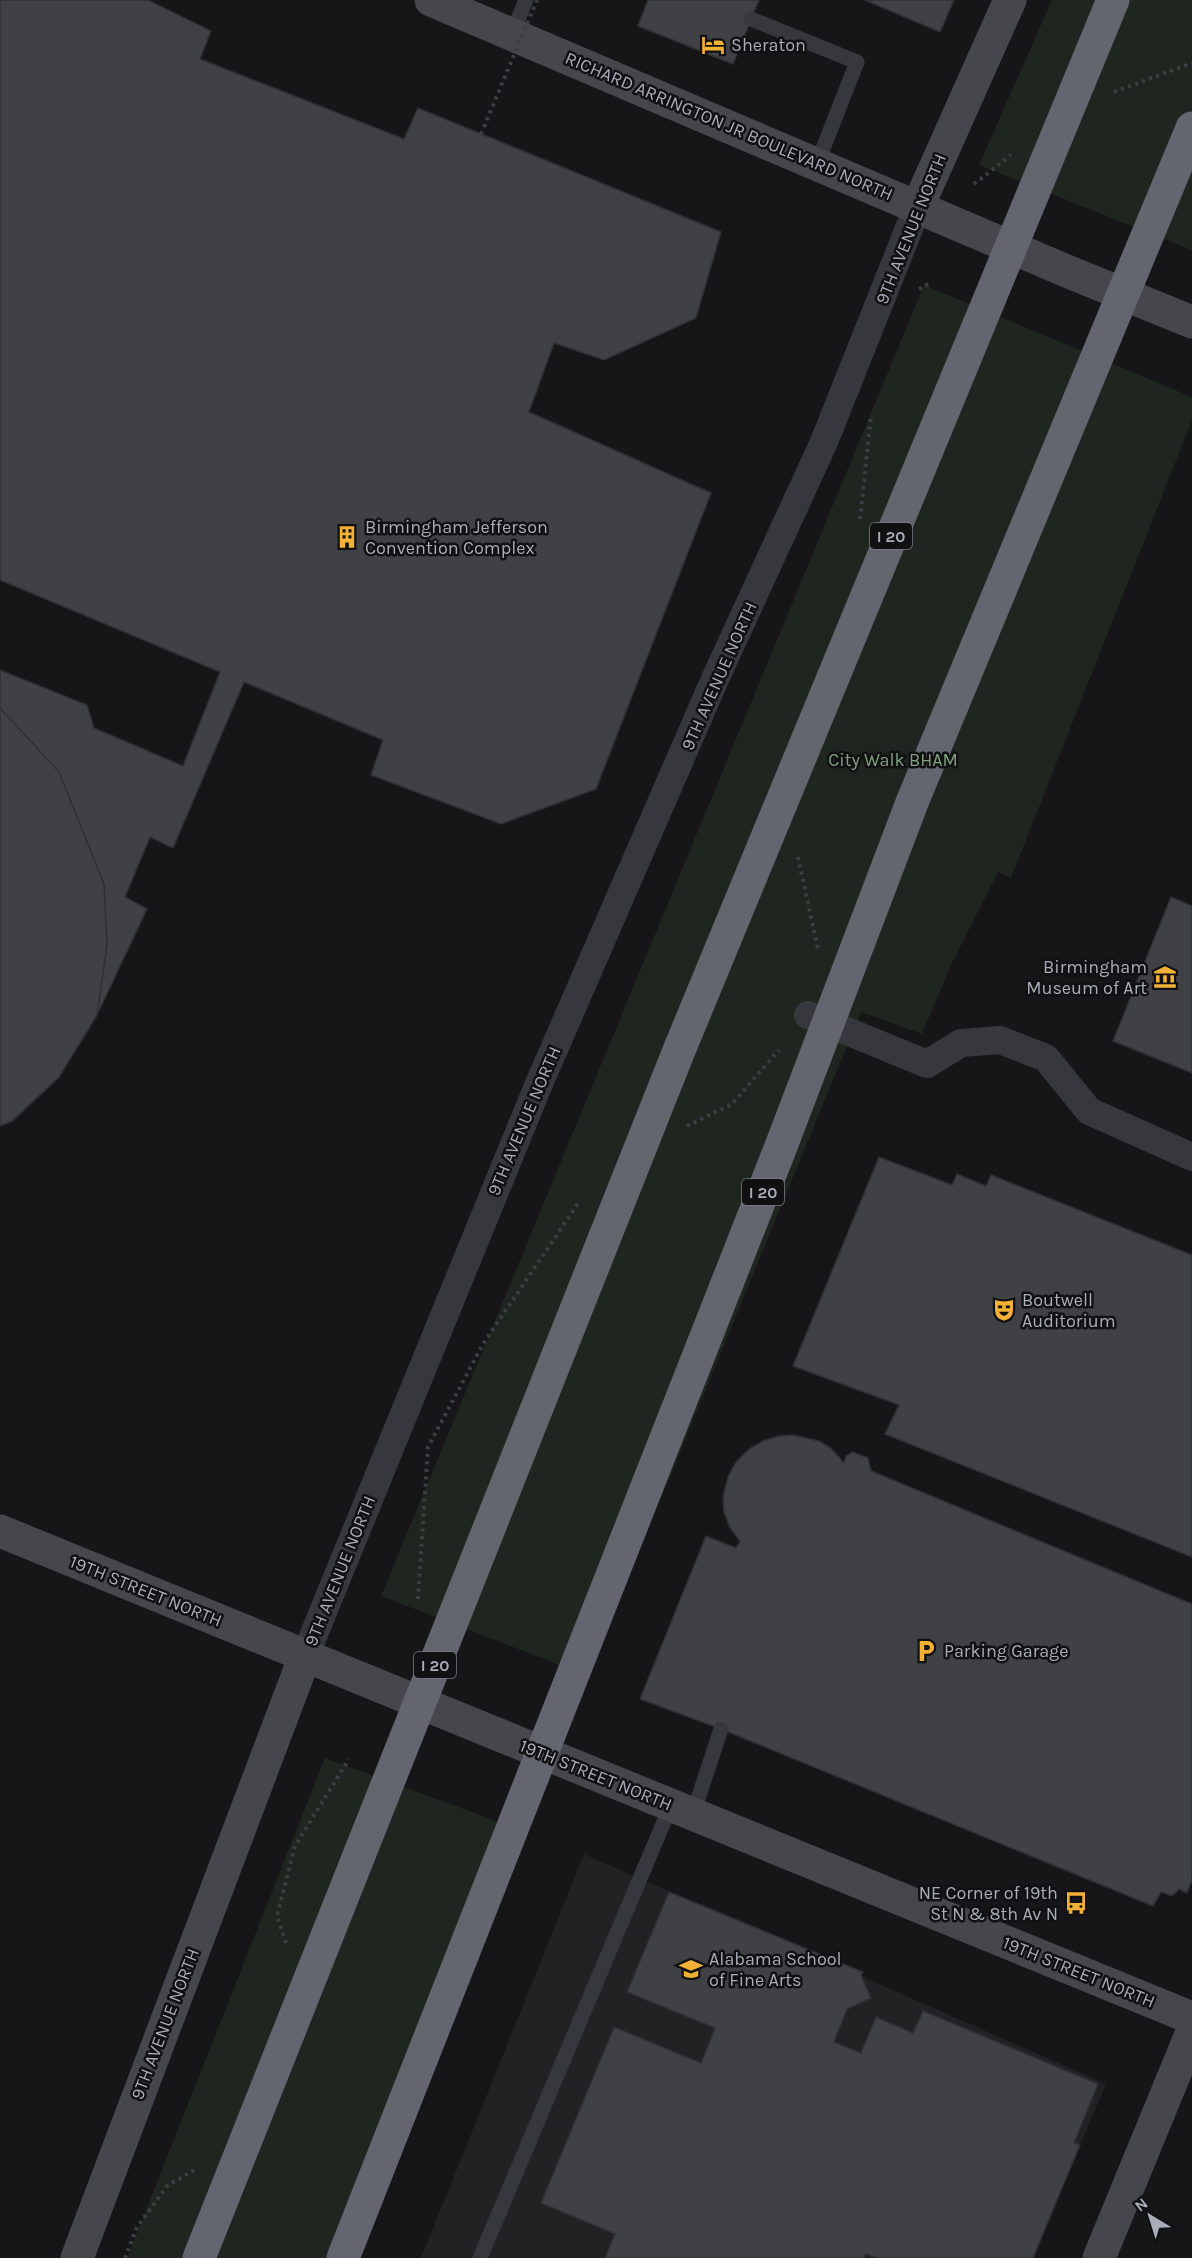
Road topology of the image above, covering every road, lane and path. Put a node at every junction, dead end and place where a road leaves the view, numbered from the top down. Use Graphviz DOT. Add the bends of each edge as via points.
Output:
graph roads {
  1 [pos="431,0"];
  2 [pos="526,0"];
  3 [pos="537,0"];
  4 [pos="1010,0"];
  5 [pos="1113,0"];
  6 [pos="751,19"];
  7 [pos="512,34"];
  8 [pos="1192,128"];
  9 [pos="482,134"];
  10 [pos="817,164"];
  11 [pos="918,206"];
  12 [pos="1192,322"];
  13 [pos="808,1015"];
  14 [pos="1192,1157"];
  15 [pos="0,1531"];
  16 [pos="305,1656"];
  17 [pos="721,1729"];
  18 [pos="682,1810"];
  19 [pos="1192,2018"];
  20 [pos="1192,2032"];
  21 [pos="77,2258"];
  22 [pos="199,2258"];
  23 [pos="343,2258"];
  24 [pos="480,2258"];
  25 [pos="1099,2258"];
  1 -- 7 [label="main road, RICHARD ARRINGTON JR BOULEVARD NORTH"];
  2 -- 7 [label="lane"];
  3 -- 9 [label="path, bridge"];
  4 -- 11 [label="main road, 9TH AVENUE NORTH"];
  5 -- 22 [label="highway, I 20, bridge" via="674,1063"];
  6 -- 10 [label="lane" via="857,62"];
  7 -- 10 [label="main road, RICHARD ARRINGTON JR BOULEVARD NORTH"];
  8 -- 23 [label="highway, I 20, bridge" via="913,800 785,1138"];
  10 -- 11 [label="main road, RICHARD ARRINGTON JR BOULEVARD NORTH"];
  11 -- 12 [label="main road, RICHARD ARRINGTON JR BOULEVARD NORTH"];
  11 -- 16 [label="street, 9TH AVENUE NORTH" via="825,442 715,680 538,1086"];
  13 -- 14 [label="street" via="927,1064 962,1043 1000,1040 1046,1058 1089,1111"];
  15 -- 16 [label="main road, 19TH STREET NORTH"];
  16 -- 18 [label="main road, 19TH STREET NORTH"];
  16 -- 21 [label="main road, 9TH AVENUE NORTH"];
  17 -- 18 [label="lane"];
  18 -- 19 [label="main road, 19TH STREET NORTH"];
  18 -- 24 [label="lane"];
  20 -- 25 [label="main road"];
}
